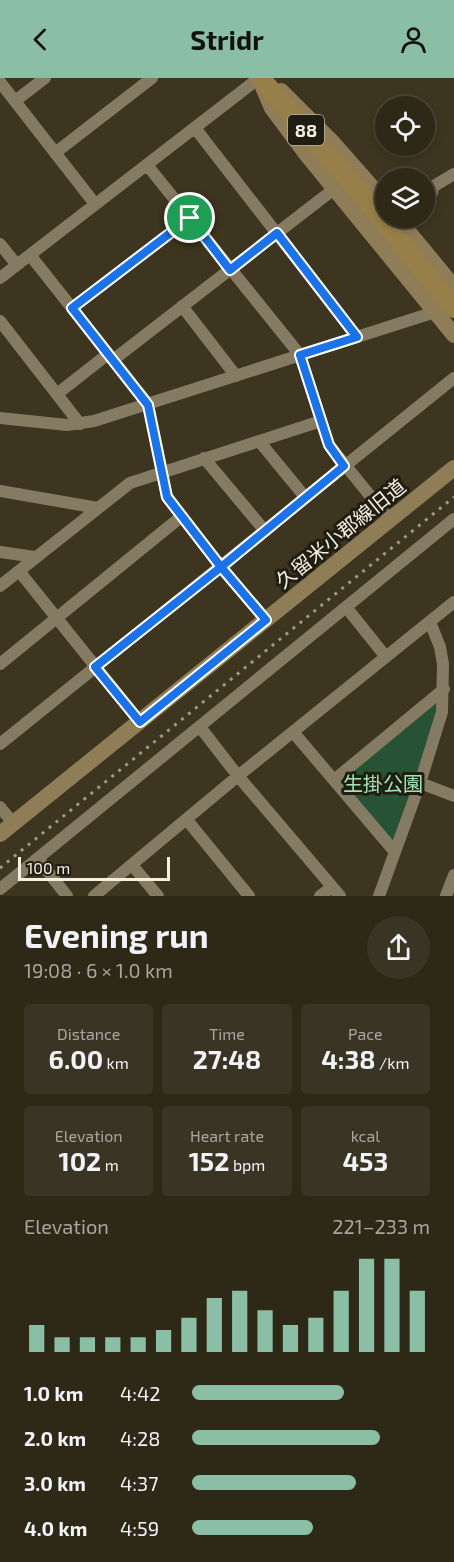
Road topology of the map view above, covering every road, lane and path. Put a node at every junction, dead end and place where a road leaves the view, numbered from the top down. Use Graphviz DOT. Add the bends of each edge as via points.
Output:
graph roads {
  1 [pos="45,78"];
  2 [pos="152,78"];
  3 [pos="260,78"];
  4 [pos="0,82"];
  5 [pos="15,101"];
  6 [pos="195,128"];
  7 [pos="55,153"];
  8 [pos="147,165"];
  9 [pos="454,174"];
  10 [pos="435,185"];
  11 [pos="334,189"];
  12 [pos="375,190"];
  13 [pos="375,201"];
  14 [pos="95,204"];
  15 [pos="190,218"];
  16 [pos="401,228"];
  17 [pos="404,228"];
  18 [pos="277,233"];
  19 [pos="0,244"];
  20 [pos="30,255"];
  21 [pos="17,265"];
  22 [pos="230,270"];
  23 [pos="0,278"];
  24 [pos="454,287"];
  25 [pos="454,294"];
  26 [pos="182,306"];
  27 [pos="72,308"];
  28 [pos="445,310"];
  29 [pos="0,321"];
  30 [pos="454,335"];
  31 [pos="357,337"];
  32 [pos="300,355"];
  33 [pos="110,357"];
  34 [pos="236,376"];
  35 [pos="454,378"];
  36 [pos="57,394"];
  37 [pos="148,405"];
  38 [pos="0,418"];
  39 [pos="321,421"];
  40 [pos="80,424"];
  41 [pos="259,441"];
  42 [pos="204,458"];
  43 [pos="344,466"];
  44 [pos="454,468"];
  45 [pos="162,471"];
  46 [pos="0,491"];
  47 [pos="305,497"];
  48 [pos="98,508"];
  49 [pos="182,516"];
  50 [pos="389,519"];
  51 [pos="454,519"];
  52 [pos="265,531"];
  53 [pos="0,552"];
  54 [pos="35,557"];
  55 [pos="221,567"];
  56 [pos="19,571"];
  57 [pos="0,586"];
  58 [pos="454,602"];
  59 [pos="346,607"];
  60 [pos="57,619"];
  61 [pos="266,620"];
  62 [pos="430,622"];
  63 [pos="386,657"];
  64 [pos="0,664"];
  65 [pos="95,667"];
  66 [pos="444,690"];
  67 [pos="140,722"];
  68 [pos="200,727"];
  69 [pos="293,732"];
  70 [pos="0,744"];
  71 [pos="238,776"];
  72 [pos="334,780"];
  73 [pos="420,783"];
  74 [pos="454,796"];
  75 [pos="0,807"];
  76 [pos="187,819"];
  77 [pos="13,823"];
  78 [pos="0,834"];
  79 [pos="395,852"];
  80 [pos="38,859"];
  81 [pos="132,865"];
  82 [pos="454,875"];
  83 [pos="0,889"];
  84 [pos="336,891"];
  85 [pos="67,896"];
  86 [pos="94,896"];
  87 [pos="158,896"];
  88 [pos="249,896"];
  89 [pos="320,896"];
  90 [pos="379,896"];
  91 [pos="446,896"];
  1 -- 5 [label="street"];
  2 -- 7 [label="street"];
  3 -- 6 [label="street"];
  3 -- 11 [label="main road" via="272,108"];
  3 -- 12 [label="main road" via="286,94"];
  3 -- 13 [label="main road, 88" via="346,176"];
  4 -- 5 [label="street"];
  5 -- 7 [label="street"];
  6 -- 8 [label="street"];
  6 -- 18 [label="street"];
  7 -- 14 [label="street"];
  8 -- 14 [label="street"];
  8 -- 15 [label="street"];
  9 -- 10 [label="street"];
  11 -- 18 [label="street"];
  11 -- 28 [label="main road"];
  14 -- 20 [label="street"];
  15 -- 22 [label="street"];
  15 -- 27 [label="street"];
  16 -- 28 [label="main road, 88"];
  17 -- 24 [label="main road"];
  18 -- 22 [label="street"];
  18 -- 31 [label="street"];
  19 -- 21 [label="street"];
  20 -- 21 [label="street"];
  20 -- 27 [label="street"];
  21 -- 23 [label="street"];
  22 -- 26 [label="street"];
  22 -- 32 [label="street"];
  25 -- 28 [label="street"];
  26 -- 33 [label="street"];
  26 -- 34 [label="street"];
  27 -- 33 [label="street"];
  28 -- 30 [label="main road"];
  28 -- 31 [label="street"];
  29 -- 36 [label="street"];
  31 -- 32 [label="street"];
  32 -- 34 [label="street"];
  32 -- 39 [label="street"];
  33 -- 36 [label="street"];
  33 -- 37 [label="street"];
  34 -- 37 [label="street"];
  35 -- 43 [label="street"];
  36 -- 40 [label="street"];
  37 -- 40 [label="street"];
  37 -- 45 [label="street"];
  38 -- 40 [label="street"];
  39 -- 41 [label="street"];
  39 -- 43 [label="street" via="329,445"];
  41 -- 42 [label="street"];
  41 -- 47 [label="street"];
  42 -- 45 [label="street"];
  42 -- 52 [label="street"];
  43 -- 47 [label="street"];
  43 -- 50 [label="street"];
  44 -- 50 [label="main road, 久留米小郡線旧道"];
  45 -- 48 [label="street" via="130,483"];
  45 -- 49 [label="street" via="167,497"];
  46 -- 48 [label="street"];
  47 -- 52 [label="street"];
  48 -- 54 [label="street"];
  49 -- 55 [label="street"];
  49 -- 60 [label="street"];
  50 -- 61 [label="main road, 久留米小郡線旧道"];
  51 -- 59 [label="street"];
  52 -- 55 [label="street"];
  53 -- 54 [label="street"];
  54 -- 56 [label="street"];
  55 -- 61 [label="street"];
  55 -- 65 [label="street"];
  56 -- 57 [label="street"];
  56 -- 60 [label="street"];
  58 -- 62 [label="street"];
  59 -- 63 [label="street"];
  59 -- 68 [label="street"];
  60 -- 64 [label="street"];
  60 -- 65 [label="street"];
  61 -- 67 [label="main road, 久留米小郡線旧道"];
  62 -- 63 [label="street"];
  62 -- 66 [label="street" via="440,647"];
  63 -- 69 [label="street"];
  65 -- 67 [label="street"];
  65 -- 70 [label="street"];
  66 -- 72 [label="street"];
  66 -- 73 [label="street" via="442,712"];
  67 -- 77 [label="main road, 久留米小郡線旧道"];
  68 -- 71 [label="street"];
  68 -- 80 [label="street"];
  69 -- 71 [label="street"];
  69 -- 72 [label="street"];
  71 -- 76 [label="street"];
  71 -- 84 [label="street"];
  72 -- 79 [label="street"];
  73 -- 74 [label="street"];
  73 -- 79 [label="street"];
  75 -- 77 [label="street"];
  76 -- 81 [label="street"];
  76 -- 88 [label="street"];
  77 -- 78 [label="main road, 久留米小郡線旧道"];
  79 -- 90 [label="street"];
  80 -- 83 [label="street"];
  80 -- 85 [label="street"];
  81 -- 86 [label="street"];
  81 -- 87 [label="street"];
  82 -- 91 [label="street"];
  84 -- 89 [label="street"];
}
